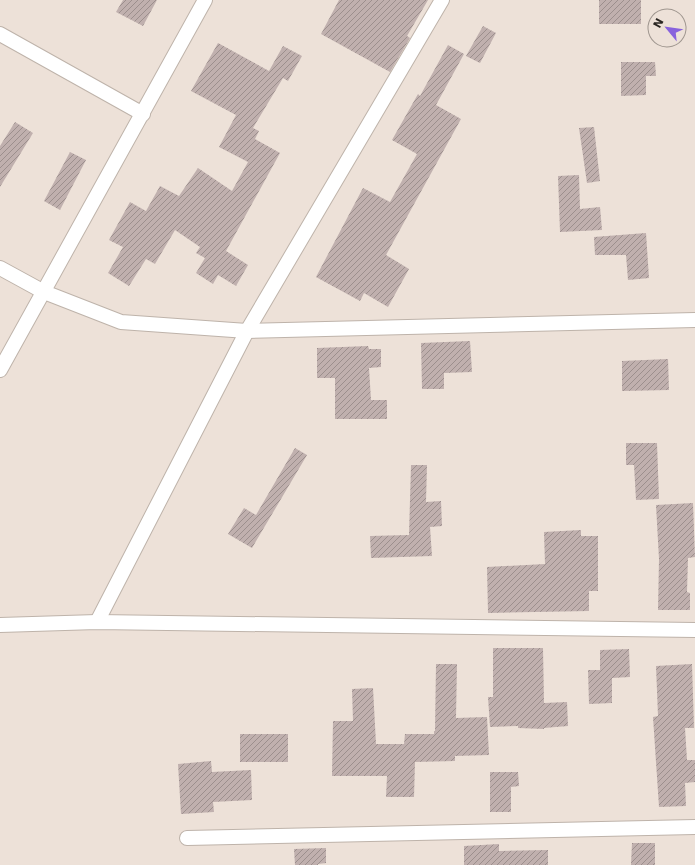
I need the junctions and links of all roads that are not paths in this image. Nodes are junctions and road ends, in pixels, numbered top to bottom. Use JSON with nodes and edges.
{"nodes":[{"id":1,"x":205,"y":0,"type":"edge"},
{"id":2,"x":442,"y":0,"type":"edge"},
{"id":3,"x":0,"y":34,"type":"edge"},
{"id":4,"x":143,"y":114,"type":"junction"},
{"id":5,"x":0,"y":268,"type":"edge"},
{"id":6,"x":44,"y":292,"type":"junction"},
{"id":7,"x":695,"y":320,"type":"edge"},
{"id":8,"x":247,"y":331,"type":"junction"},
{"id":9,"x":0,"y":370,"type":"edge"},
{"id":10,"x":97,"y":622,"type":"junction"},
{"id":11,"x":0,"y":625,"type":"edge"},
{"id":12,"x":695,"y":630,"type":"edge"},
{"id":13,"x":695,"y":827,"type":"edge"},
{"id":14,"x":187,"y":838,"type":"dead end"}],
"edges":[{"from":1,"to":4,"type":"street"},
{"from":2,"to":8,"type":"street"},
{"from":3,"to":4,"type":"street"},
{"from":4,"to":6,"type":"street"},
{"from":5,"to":6,"type":"street"},
{"from":6,"to":8,"type":"street"},
{"from":6,"to":9,"type":"street"},
{"from":7,"to":8,"type":"street"},
{"from":8,"to":10,"type":"street"},
{"from":10,"to":11,"type":"street"},
{"from":10,"to":12,"type":"street"},
{"from":13,"to":14,"type":"street"}]}
